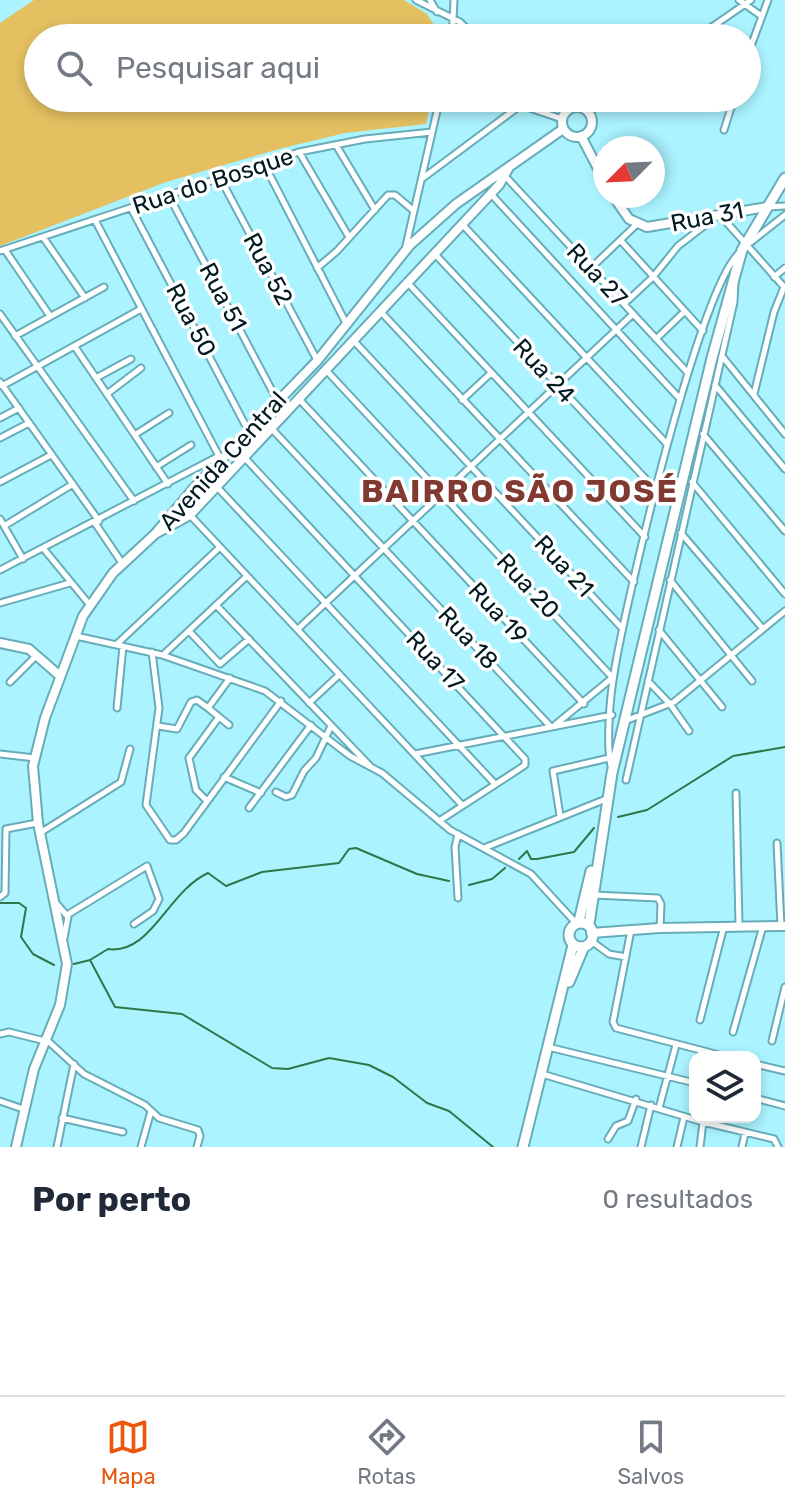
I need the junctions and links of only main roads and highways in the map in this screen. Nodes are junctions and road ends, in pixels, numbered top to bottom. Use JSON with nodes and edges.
{"nodes":[{"id":1,"x":785,"y":178,"type":"edge"},
{"id":2,"x":599,"y":845,"type":"junction"},
{"id":3,"x":585,"y":931,"type":"junction"},
{"id":4,"x":573,"y":945,"type":"junction"},
{"id":5,"x":558,"y":1007,"type":"junction"},
{"id":6,"x":523,"y":1147,"type":"edge"}],
"edges":[{"from":1,"to":2,"type":"main road"},
{"from":2,"to":3,"type":"main road"},
{"from":2,"to":3,"type":"main road"},
{"from":3,"to":4,"type":"main road"},
{"from":3,"to":4,"type":"main road"},
{"from":3,"to":5,"type":"main road"},
{"from":4,"to":5,"type":"main road"},
{"from":5,"to":6,"type":"main road"}]}
